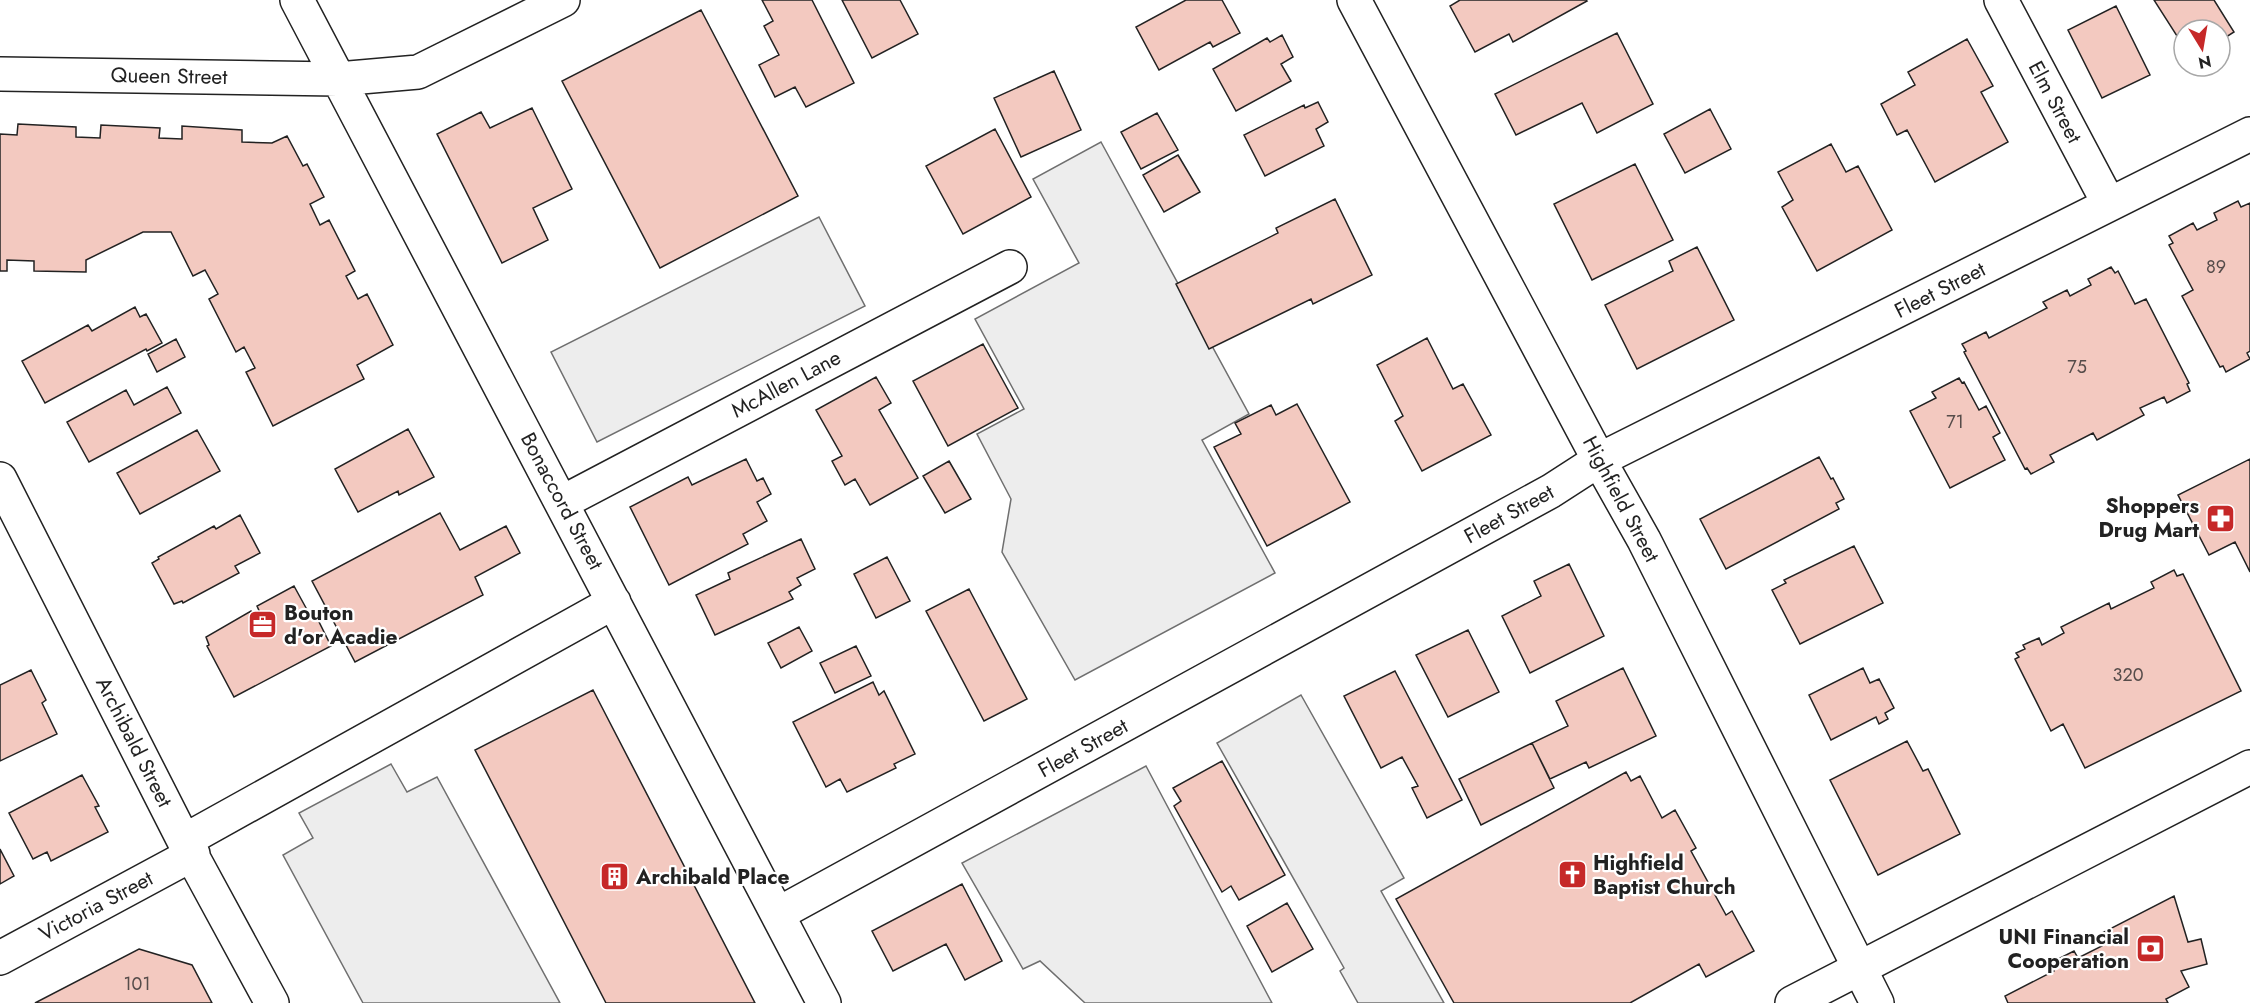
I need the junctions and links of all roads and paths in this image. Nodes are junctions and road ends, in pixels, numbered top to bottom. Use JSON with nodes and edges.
{"nodes":[{"id":1,"x":297,"y":0,"type":"edge"},
{"id":2,"x":563,"y":0,"type":"edge"},
{"id":3,"x":1354,"y":0,"type":"edge"},
{"id":4,"x":2001,"y":0,"type":"edge"},
{"id":5,"x":0,"y":74,"type":"edge"},
{"id":6,"x":338,"y":79,"type":"junction"},
{"id":7,"x":2250,"y":134,"type":"edge"},
{"id":8,"x":2109,"y":204,"type":"junction"},
{"id":9,"x":1010,"y":267,"type":"dead end"},
{"id":10,"x":1599,"y":460,"type":"junction"},
{"id":11,"x":0,"y":479,"type":"edge"},
{"id":12,"x":562,"y":502,"type":"junction"},
{"id":13,"x":614,"y":602,"type":"junction"},
{"id":14,"x":2250,"y":767,"type":"edge"},
{"id":15,"x":189,"y":848,"type":"junction"},
{"id":16,"x":778,"y":914,"type":"junction"},
{"id":17,"x":0,"y":958,"type":"edge"},
{"id":18,"x":1859,"y":967,"type":"junction"},
{"id":19,"x":272,"y":1003,"type":"edge"},
{"id":20,"x":824,"y":1003,"type":"edge"},
{"id":21,"x":1792,"y":1003,"type":"edge"},
{"id":22,"x":1877,"y":1003,"type":"edge"}],
"edges":[{"from":1,"to":6,"type":"street","name":"Bonaccord Street"},
{"from":2,"to":6,"type":"street","name":"Queen Street"},
{"from":3,"to":10,"type":"street","name":"Highfield Street"},
{"from":4,"to":8,"type":"street","name":"Elm Street"},
{"from":5,"to":6,"type":"street","name":"Queen Street"},
{"from":6,"to":12,"type":"street","name":"Bonaccord Street"},
{"from":7,"to":8,"type":"street","name":"Fleet Street"},
{"from":8,"to":10,"type":"street","name":"Fleet Street"},
{"from":9,"to":12,"type":"street","name":"McAllen Lane"},
{"from":10,"to":16,"type":"street","name":"Fleet Street"},
{"from":10,"to":18,"type":"street","name":"Highfield Street"},
{"from":11,"to":15,"type":"street","name":"Archibald Street"},
{"from":12,"to":13,"type":"street","name":"Bonaccord Street"},
{"from":13,"to":15,"type":"street","name":"Victoria Street"},
{"from":13,"to":16,"type":"street","name":"Bonaccord Street"},
{"from":14,"to":18,"type":"street"},
{"from":15,"to":17,"type":"street","name":"Victoria Street"},
{"from":15,"to":19,"type":"street","name":"Archibald Street"},
{"from":16,"to":20,"type":"street","name":"Bonaccord Street"},
{"from":18,"to":21,"type":"street"},
{"from":18,"to":22,"type":"street","name":"Highfield Street"}]}
